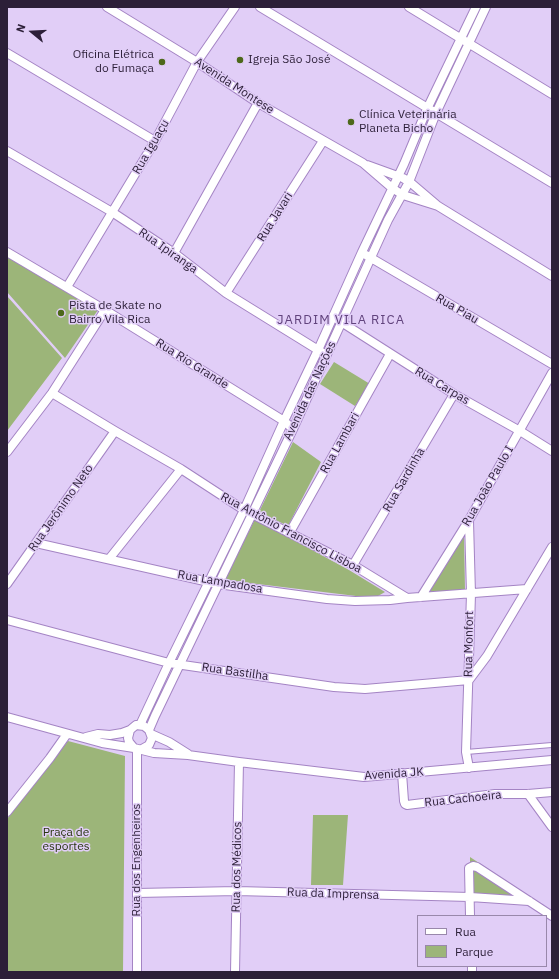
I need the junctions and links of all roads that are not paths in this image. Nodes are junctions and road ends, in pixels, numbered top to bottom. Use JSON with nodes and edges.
{"nodes":[{"id":1,"x":107,"y":7,"type":"edge"},
{"id":2,"x":235,"y":7,"type":"edge"},
{"id":3,"x":260,"y":7,"type":"edge"},
{"id":4,"x":409,"y":7,"type":"edge"},
{"id":5,"x":476,"y":7,"type":"edge"},
{"id":6,"x":486,"y":7,"type":"edge"},
{"id":7,"x":461,"y":39,"type":"junction"},
{"id":8,"x":469,"y":44,"type":"junction"},
{"id":9,"x":7,"y":53,"type":"edge"},
{"id":10,"x":196,"y":62,"type":"junction"},
{"id":11,"x":552,"y":94,"type":"edge"},
{"id":12,"x":258,"y":103,"type":"junction"},
{"id":13,"x":427,"y":109,"type":"junction"},
{"id":14,"x":436,"y":113,"type":"junction"},
{"id":15,"x":155,"y":141,"type":"junction"},
{"id":16,"x":323,"y":141,"type":"junction"},
{"id":17,"x":7,"y":151,"type":"edge"},
{"id":18,"x":363,"y":163,"type":"junction"},
{"id":19,"x":398,"y":175,"type":"junction"},
{"id":20,"x":409,"y":182,"type":"junction"},
{"id":21,"x":552,"y":183,"type":"edge"},
{"id":22,"x":392,"y":188,"type":"junction"},
{"id":23,"x":403,"y":195,"type":"junction"},
{"id":24,"x":438,"y":206,"type":"junction"},
{"id":25,"x":112,"y":212,"type":"junction"},
{"id":26,"x":7,"y":252,"type":"edge"},
{"id":27,"x":362,"y":252,"type":"junction"},
{"id":28,"x":174,"y":253,"type":"junction"},
{"id":29,"x":371,"y":258,"type":"junction"},
{"id":30,"x":552,"y":276,"type":"edge"},
{"id":31,"x":67,"y":287,"type":"junction"},
{"id":32,"x":226,"y":293,"type":"junction"},
{"id":33,"x":105,"y":310,"type":"junction"},
{"id":34,"x":334,"y":318,"type":"junction"},
{"id":35,"x":342,"y":323,"type":"junction"},
{"id":36,"x":318,"y":350,"type":"junction"},
{"id":37,"x":390,"y":354,"type":"junction"},
{"id":38,"x":327,"y":355,"type":"junction"},
{"id":39,"x":552,"y":364,"type":"edge"},
{"id":40,"x":552,"y":373,"type":"edge"},
{"id":41,"x":52,"y":393,"type":"junction"},
{"id":42,"x":454,"y":394,"type":"junction"},
{"id":43,"x":284,"y":421,"type":"junction"},
{"id":44,"x":293,"y":429,"type":"junction"},
{"id":45,"x":115,"y":431,"type":"junction"},
{"id":46,"x":520,"y":431,"type":"junction"},
{"id":47,"x":552,"y":451,"type":"edge"},
{"id":48,"x":7,"y":452,"type":"edge"},
{"id":49,"x":181,"y":469,"type":"junction"},
{"id":50,"x":248,"y":511,"type":"junction"},
{"id":51,"x":469,"y":520,"type":"junction"},
{"id":52,"x":290,"y":532,"type":"junction"},
{"id":53,"x":36,"y":543,"type":"junction"},
{"id":54,"x":552,"y":547,"type":"edge"},
{"id":55,"x":109,"y":559,"type":"junction"},
{"id":56,"x":353,"y":565,"type":"junction"},
{"id":57,"x":209,"y":582,"type":"junction"},
{"id":58,"x":7,"y":584,"type":"edge"},
{"id":59,"x":218,"y":584,"type":"junction"},
{"id":60,"x":527,"y":589,"type":"junction"},
{"id":61,"x":471,"y":594,"type":"junction"},
{"id":62,"x":421,"y":597,"type":"junction"},
{"id":63,"x":407,"y":598,"type":"junction"},
{"id":64,"x":7,"y":620,"type":"edge"},
{"id":65,"x":169,"y":663,"type":"junction"},
{"id":66,"x":179,"y":664,"type":"junction"},
{"id":67,"x":469,"y":680,"type":"junction"},
{"id":68,"x":7,"y":717,"type":"edge"},
{"id":69,"x":140,"y":725,"type":"junction"},
{"id":70,"x":130,"y":730,"type":"junction"},
{"id":71,"x":150,"y":732,"type":"junction"},
{"id":72,"x":67,"y":734,"type":"junction"},
{"id":73,"x":84,"y":737,"type":"junction"},
{"id":74,"x":552,"y":745,"type":"edge"},
{"id":75,"x":138,"y":748,"type":"junction"},
{"id":76,"x":466,"y":752,"type":"junction"},
{"id":77,"x":188,"y":755,"type":"junction"},
{"id":78,"x":552,"y":760,"type":"edge"},
{"id":79,"x":239,"y":762,"type":"junction"},
{"id":80,"x":469,"y":768,"type":"junction"},
{"id":81,"x":402,"y":774,"type":"junction"},
{"id":82,"x":552,"y":792,"type":"edge"},
{"id":83,"x":528,"y":794,"type":"junction"},
{"id":84,"x":7,"y":812,"type":"edge"},
{"id":85,"x":552,"y":827,"type":"edge"},
{"id":86,"x":237,"y":891,"type":"junction"},
{"id":87,"x":137,"y":893,"type":"junction"},
{"id":88,"x":470,"y":897,"type":"junction"},
{"id":89,"x":530,"y":901,"type":"junction"},
{"id":90,"x":470,"y":915,"type":"edge"},
{"id":91,"x":552,"y":916,"type":"edge"},
{"id":92,"x":136,"y":972,"type":"edge"},
{"id":93,"x":235,"y":972,"type":"edge"}],
"edges":[{"from":1,"to":10,"type":"street","name":"Avenida Montese"},
{"from":2,"to":10,"type":"street","name":"Rua Iguaçu"},
{"from":3,"to":13,"type":"street"},
{"from":4,"to":7,"type":"street"},
{"from":5,"to":7,"type":"street","name":"Avenida das Nações"},
{"from":6,"to":8,"type":"street","name":"Avenida das Nações"},
{"from":7,"to":8,"type":"street"},
{"from":7,"to":13,"type":"street","name":"Avenida das Nações"},
{"from":8,"to":11,"type":"street"},
{"from":8,"to":14,"type":"street","name":"Avenida das Nações"},
{"from":9,"to":15,"type":"street"},
{"from":10,"to":12,"type":"street","name":"Avenida Montese"},
{"from":10,"to":15,"type":"street","name":"Rua Iguaçu"},
{"from":12,"to":16,"type":"street","name":"Avenida Montese"},
{"from":12,"to":28,"type":"street"},
{"from":13,"to":14,"type":"street"},
{"from":13,"to":19,"type":"street","name":"Avenida das Nações"},
{"from":14,"to":20,"type":"street","name":"Avenida das Nações"},
{"from":14,"to":21,"type":"street"},
{"from":15,"to":25,"type":"street","name":"Rua Iguaçu"},
{"from":16,"to":18,"type":"street","name":"Avenida Montese"},
{"from":16,"to":32,"type":"street","name":"Rua Javari"},
{"from":17,"to":25,"type":"street","name":"Rua Ipiranga"},
{"from":18,"to":19,"type":"street","name":"Avenida Montese"},
{"from":18,"to":22,"type":"street","name":"Avenida Montese"},
{"from":19,"to":20,"type":"street","name":"Avenida Montese"},
{"from":19,"to":22,"type":"street","name":"Avenida das Nações"},
{"from":20,"to":23,"type":"street","name":"Avenida das Nações"},
{"from":20,"to":24,"type":"street","name":"Avenida Montese"},
{"from":22,"to":23,"type":"street","name":"Avenida Montese"},
{"from":22,"to":27,"type":"street","name":"Avenida das Nações"},
{"from":23,"to":24,"type":"street","name":"Avenida Montese"},
{"from":23,"to":29,"type":"street","name":"Avenida das Nações"},
{"from":24,"to":30,"type":"street","name":"Avenida Montese"},
{"from":25,"to":28,"type":"street","name":"Rua Ipiranga"},
{"from":25,"to":31,"type":"street","name":"Rua Iguaçu"},
{"from":26,"to":31,"type":"street","name":"Rua Rio Grande"},
{"from":27,"to":29,"type":"street","name":"Rua Piau"},
{"from":27,"to":34,"type":"street","name":"Avenida das Nações"},
{"from":28,"to":32,"type":"street","name":"Rua Ipiranga"},
{"from":29,"to":35,"type":"street","name":"Avenida das Nações"},
{"from":29,"to":39,"type":"street","name":"Rua Piau"},
{"from":31,"to":33,"type":"street","name":"Rua Rio Grande"},
{"from":32,"to":36,"type":"street","name":"Rua Ipiranga"},
{"from":33,"to":41,"type":"street"},
{"from":33,"to":43,"type":"street","name":"Rua Rio Grande"},
{"from":34,"to":35,"type":"street","name":"Rua Carpas"},
{"from":34,"to":36,"type":"street","name":"Avenida das Nações"},
{"from":35,"to":37,"type":"street","name":"Rua Carpas"},
{"from":35,"to":38,"type":"street","name":"Avenida das Nações"},
{"from":36,"to":38,"type":"street","name":"Rua Ipiranga"},
{"from":36,"to":43,"type":"street","name":"Avenida das Nações"},
{"from":37,"to":42,"type":"street","name":"Rua Carpas"},
{"from":37,"to":52,"type":"street","name":"Rua Lambari"},
{"from":38,"to":44,"type":"street","name":"Avenida das Nações"},
{"from":40,"to":46,"type":"street","name":"Rua João Paulo I"},
{"from":41,"to":45,"type":"street","name":"Rua Antônio Francisco Lisboa"},
{"from":41,"to":48,"type":"street"},
{"from":42,"to":46,"type":"street","name":"Rua Carpas"},
{"from":42,"to":56,"type":"street","name":"Rua Sardinha"},
{"from":43,"to":44,"type":"street","name":"Rua Rio Grande"},
{"from":43,"to":50,"type":"street","name":"Avenida das Nações"},
{"from":44,"to":50,"type":"street","name":"Avenida das Nações"},
{"from":45,"to":49,"type":"street","name":"Rua Antônio Francisco Lisboa"},
{"from":45,"to":53,"type":"street","name":"Rua Jerônimo Neto"},
{"from":46,"to":47,"type":"street","name":"Rua Carpas"},
{"from":46,"to":51,"type":"street","name":"Rua João Paulo I"},
{"from":49,"to":50,"type":"street","name":"Rua Antônio Francisco Lisboa"},
{"from":49,"to":55,"type":"street"},
{"from":50,"to":52,"type":"street","name":"Rua Antônio Francisco Lisboa"},
{"from":50,"to":57,"type":"street","name":"Avenida das Nações"},
{"from":50,"to":59,"type":"street","name":"Avenida das Nações"},
{"from":51,"to":61,"type":"street","name":"Rua Monfort"},
{"from":51,"to":62,"type":"street","name":"Rua João Paulo I"},
{"from":52,"to":56,"type":"street","name":"Rua Antônio Francisco Lisboa"},
{"from":53,"to":55,"type":"street","name":"Rua Lampadosa"},
{"from":53,"to":58,"type":"street","name":"Rua Jerônimo Neto"},
{"from":54,"to":60,"type":"street"},
{"from":55,"to":57,"type":"street","name":"Rua Lampadosa"},
{"from":56,"to":63,"type":"street","name":"Rua Antônio Francisco Lisboa"},
{"from":57,"to":59,"type":"street","name":"Rua Lampadosa"},
{"from":57,"to":65,"type":"street","name":"Avenida das Nações"},
{"from":59,"to":63,"type":"street","name":"Rua Lampadosa"},
{"from":59,"to":66,"type":"street","name":"Avenida das Nações"},
{"from":60,"to":61,"type":"street"},
{"from":60,"to":67,"type":"street"},
{"from":61,"to":62,"type":"street"},
{"from":61,"to":67,"type":"street","name":"Rua Monfort"},
{"from":62,"to":63,"type":"street"},
{"from":64,"to":65,"type":"street","name":"Rua Bastilha"},
{"from":65,"to":66,"type":"street","name":"Rua Bastilha"},
{"from":65,"to":69,"type":"street","name":"Avenida das Nações"},
{"from":66,"to":67,"type":"street","name":"Rua Bastilha"},
{"from":66,"to":71,"type":"street","name":"Avenida das Nações"},
{"from":67,"to":76,"type":"street","name":"Rua Monfort"},
{"from":68,"to":72,"type":"street","name":"Avenida JK"},
{"from":69,"to":70,"type":"street"},
{"from":69,"to":71,"type":"street"},
{"from":70,"to":73,"type":"street","name":"Avenida JK"},
{"from":70,"to":75,"type":"street"},
{"from":71,"to":75,"type":"street"},
{"from":71,"to":77,"type":"street","name":"Avenida JK"},
{"from":72,"to":73,"type":"street","name":"Avenida JK"},
{"from":72,"to":84,"type":"street"},
{"from":73,"to":75,"type":"street","name":"Avenida JK"},
{"from":74,"to":76,"type":"lane"},
{"from":75,"to":77,"type":"street","name":"Avenida JK"},
{"from":75,"to":87,"type":"street","name":"Rua dos Engenheiros"},
{"from":76,"to":80,"type":"street","name":"Rua Monfort"},
{"from":77,"to":79,"type":"street","name":"Avenida JK"},
{"from":78,"to":80,"type":"street","name":"Avenida JK"},
{"from":79,"to":81,"type":"street","name":"Avenida JK"},
{"from":79,"to":86,"type":"street","name":"Rua dos Médicos"},
{"from":80,"to":81,"type":"street","name":"Avenida JK"},
{"from":81,"to":83,"type":"street","name":"Rua Cachoeira"},
{"from":82,"to":83,"type":"street","name":"Rua Cachoeira"},
{"from":83,"to":85,"type":"street"},
{"from":86,"to":87,"type":"street","name":"Rua da Imprensa"},
{"from":86,"to":88,"type":"street","name":"Rua da Imprensa"},
{"from":86,"to":93,"type":"street","name":"Rua dos Médicos"},
{"from":87,"to":92,"type":"street","name":"Rua dos Engenheiros"},
{"from":88,"to":89,"type":"street","name":"Rua da Imprensa"},
{"from":88,"to":89,"type":"street"},
{"from":88,"to":90,"type":"street"},
{"from":89,"to":91,"type":"street"}]}
